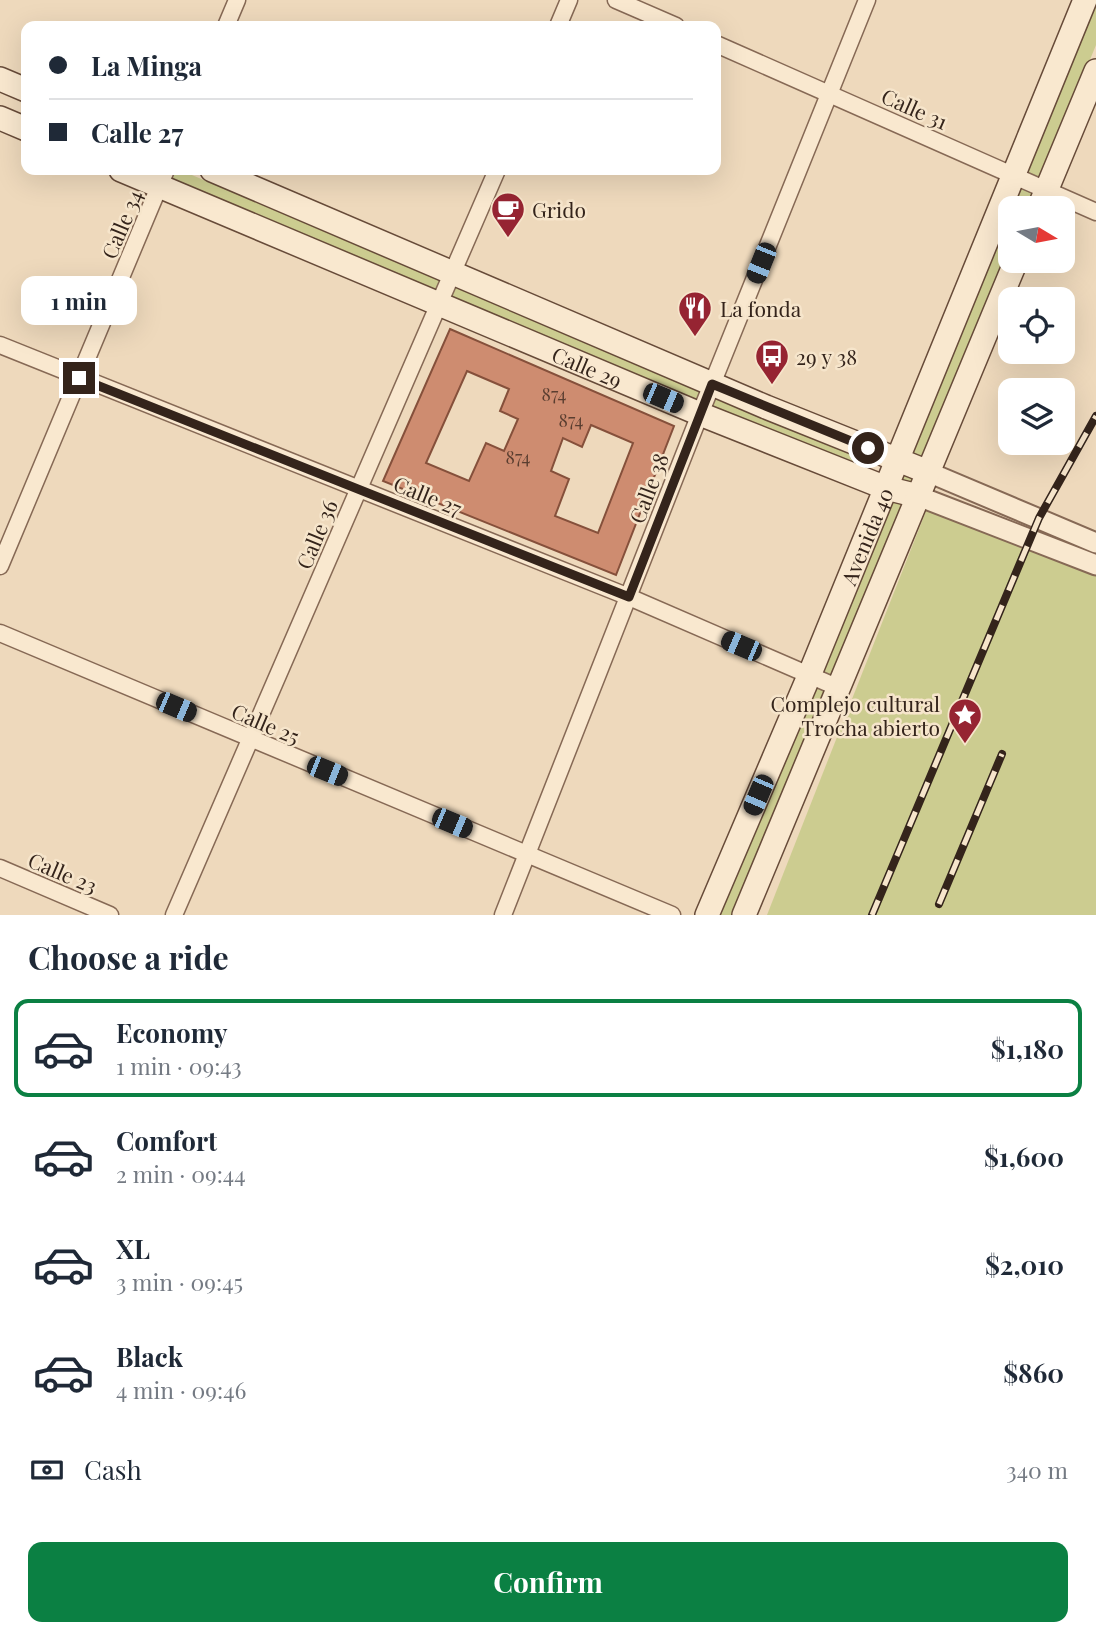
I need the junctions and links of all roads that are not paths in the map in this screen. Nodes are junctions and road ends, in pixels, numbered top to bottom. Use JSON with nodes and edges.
{"nodes":[{"id":1,"x":237,"y":0,"type":"edge"},
{"id":2,"x":569,"y":0,"type":"edge"},
{"id":3,"x":616,"y":0,"type":"edge"},
{"id":4,"x":867,"y":0,"type":"edge"},
{"id":5,"x":1084,"y":0,"type":"edge"},
{"id":6,"x":228,"y":21,"type":"edge"},
{"id":7,"x":560,"y":21,"type":"edge"},
{"id":8,"x":664,"y":21,"type":"edge"},
{"id":9,"x":721,"y":46,"type":"edge"},
{"id":10,"x":1096,"y":71,"type":"edge"},
{"id":11,"x":0,"y":79,"type":"edge"},
{"id":12,"x":21,"y":88,"type":"edge"},
{"id":13,"x":830,"y":94,"type":"junction"},
{"id":14,"x":0,"y":118,"type":"edge"},
{"id":15,"x":21,"y":127,"type":"edge"},
{"id":16,"x":224,"y":175,"type":"edge"},
{"id":17,"x":495,"y":175,"type":"edge"},
{"id":18,"x":1013,"y":175,"type":"junction"},
{"id":19,"x":163,"y":178,"type":"edge"},
{"id":20,"x":1038,"y":196,"type":"edge"},
{"id":21,"x":1045,"y":196,"type":"edge"},
{"id":22,"x":1075,"y":207,"type":"edge"},
{"id":23,"x":1096,"y":212,"type":"edge"},
{"id":24,"x":454,"y":272,"type":"junction"},
{"id":25,"x":1011,"y":273,"type":"edge"},
{"id":26,"x":440,"y":303,"type":"junction"},
{"id":27,"x":0,"y":345,"type":"edge"},
{"id":28,"x":79,"y":378,"type":"junction"},
{"id":29,"x":712,"y":384,"type":"junction"},
{"id":30,"x":700,"y":414,"type":"junction"},
{"id":31,"x":897,"y":460,"type":"junction"},
{"id":32,"x":928,"y":472,"type":"junction"},
{"id":33,"x":886,"y":488,"type":"junction"},
{"id":34,"x":358,"y":489,"type":"junction"},
{"id":35,"x":918,"y":496,"type":"junction"},
{"id":36,"x":1096,"y":543,"type":"edge"},
{"id":37,"x":1096,"y":565,"type":"edge"},
{"id":38,"x":0,"y":566,"type":"edge"},
{"id":39,"x":629,"y":597,"type":"junction"},
{"id":40,"x":0,"y":633,"type":"edge"},
{"id":41,"x":809,"y":676,"type":"junction"},
{"id":42,"x":839,"y":688,"type":"junction"},
{"id":43,"x":252,"y":739,"type":"junction"},
{"id":44,"x":527,"y":854,"type":"junction"},
{"id":45,"x":0,"y":869,"type":"edge"},
{"id":46,"x":110,"y":915,"type":"edge"},
{"id":47,"x":174,"y":915,"type":"edge"},
{"id":48,"x":503,"y":915,"type":"edge"},
{"id":49,"x":672,"y":915,"type":"edge"},
{"id":50,"x":707,"y":915,"type":"edge"},
{"id":51,"x":744,"y":915,"type":"edge"}],
"edges":[{"from":1,"to":6,"type":"street"},
{"from":2,"to":7,"type":"street"},
{"from":3,"to":8,"type":"street"},
{"from":4,"to":13,"type":"street","name":"Calle 38"},
{"from":5,"to":18,"type":"main road","name":"Avenida 40"},
{"from":9,"to":13,"type":"street","name":"Calle 31"},
{"from":10,"to":21,"type":"main road"},
{"from":11,"to":12,"type":"main road"},
{"from":13,"to":18,"type":"street","name":"Calle 31"},
{"from":13,"to":29,"type":"street","name":"Calle 38"},
{"from":14,"to":15,"type":"main road"},
{"from":16,"to":24,"type":"main road","name":"Calle 29"},
{"from":17,"to":24,"type":"street","name":"Calle 36"},
{"from":18,"to":20,"type":"street","name":"Calle 31"},
{"from":18,"to":31,"type":"main road","name":"Avenida 40"},
{"from":19,"to":26,"type":"main road","name":"Calle 29"},
{"from":19,"to":28,"type":"street","name":"Calle 34"},
{"from":22,"to":23,"type":"street","name":"Calle 31"},
{"from":24,"to":26,"type":"street","name":"Calle 36"},
{"from":24,"to":29,"type":"main road","name":"Calle 29"},
{"from":25,"to":32,"type":"main road","name":"Avenida 40"},
{"from":26,"to":30,"type":"main road","name":"Calle 29"},
{"from":26,"to":34,"type":"street","name":"Calle 36"},
{"from":27,"to":28,"type":"street","name":"Calle 27"},
{"from":28,"to":34,"type":"street","name":"Calle 27"},
{"from":28,"to":38,"type":"street","name":"Calle 34"},
{"from":29,"to":30,"type":"street","name":"Calle 38"},
{"from":29,"to":31,"type":"main road","name":"Calle 29"},
{"from":30,"to":33,"type":"main road","name":"Calle 29"},
{"from":30,"to":39,"type":"street","name":"Calle 38"},
{"from":31,"to":32,"type":"main road","name":"Calle 29"},
{"from":31,"to":33,"type":"main road","name":"Avenida 40"},
{"from":32,"to":35,"type":"main road","name":"Avenida 40"},
{"from":32,"to":36,"type":"street","name":"Calle 29"},
{"from":33,"to":35,"type":"main road","name":"Calle 29"},
{"from":33,"to":41,"type":"main road","name":"Avenida 40"},
{"from":34,"to":39,"type":"street","name":"Calle 27"},
{"from":34,"to":43,"type":"street","name":"Calle 36"},
{"from":35,"to":37,"type":"street","name":"Calle 29"},
{"from":35,"to":42,"type":"main road","name":"Avenida 40"},
{"from":39,"to":41,"type":"street","name":"Calle 27"},
{"from":39,"to":44,"type":"street","name":"Calle 38"},
{"from":40,"to":43,"type":"street","name":"Calle 25"},
{"from":41,"to":42,"type":"street","name":"Calle 27"},
{"from":41,"to":50,"type":"main road","name":"Avenida 40"},
{"from":42,"to":51,"type":"main road","name":"Avenida 40"},
{"from":43,"to":44,"type":"street","name":"Calle 25"},
{"from":43,"to":47,"type":"street","name":"Calle 36"},
{"from":44,"to":48,"type":"street","name":"Calle 38"},
{"from":44,"to":49,"type":"street","name":"Calle 25"},
{"from":45,"to":46,"type":"street","name":"Calle 23"}]}
